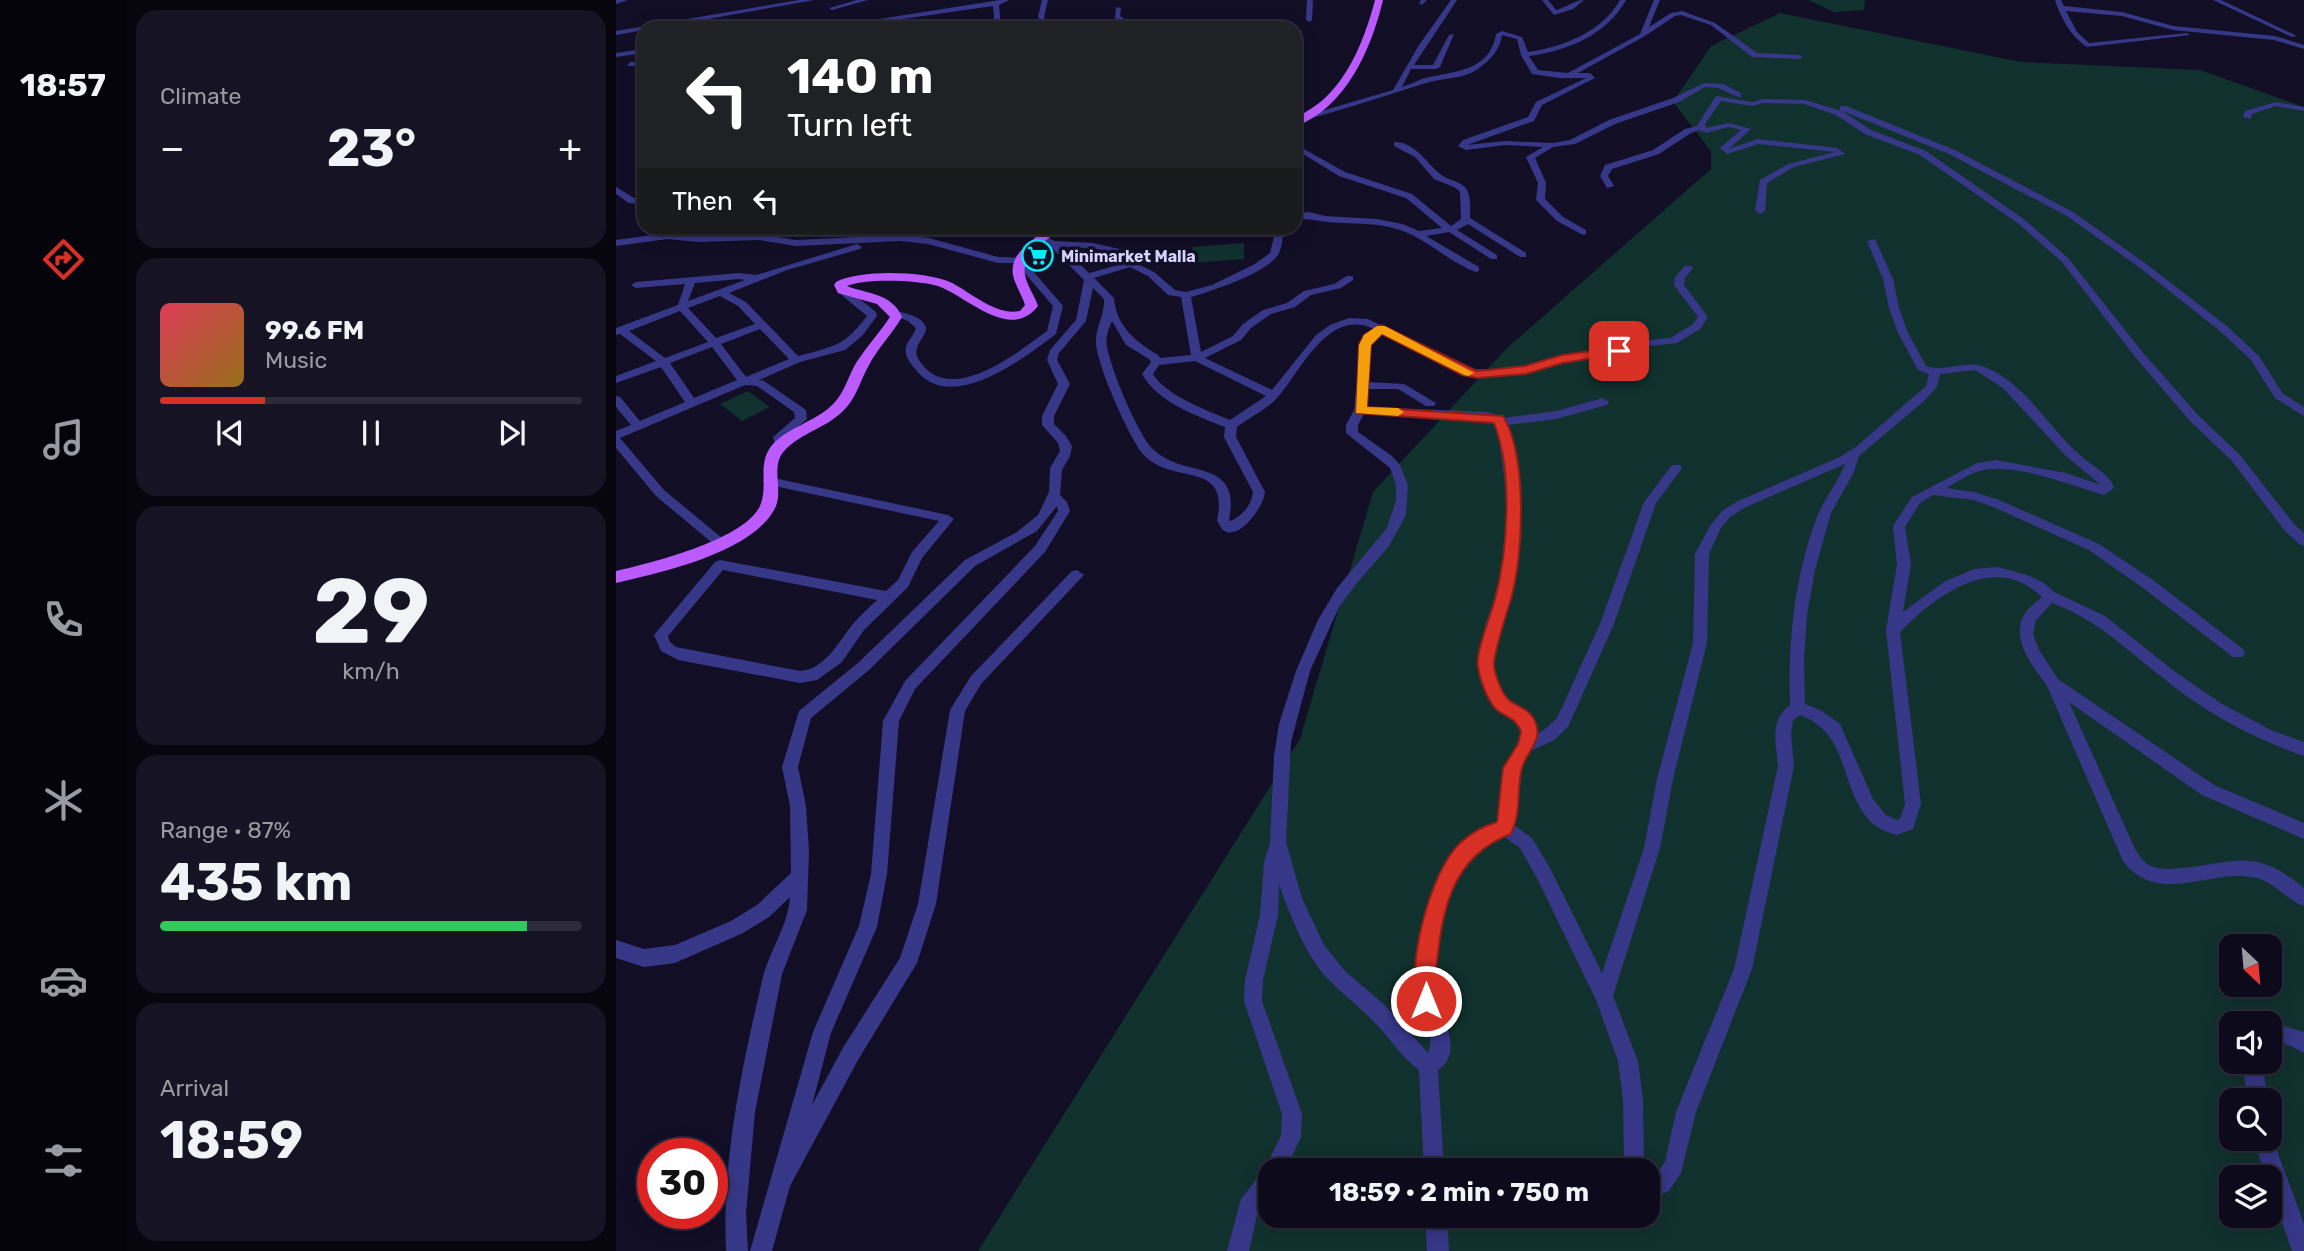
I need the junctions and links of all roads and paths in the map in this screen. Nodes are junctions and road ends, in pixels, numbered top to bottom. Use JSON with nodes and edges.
{"nodes":[{"id":1,"x":625,"y":0,"type":"edge"},
{"id":2,"x":811,"y":0,"type":"edge"},
{"id":3,"x":865,"y":0,"type":"edge"},
{"id":4,"x":1006,"y":0,"type":"edge"},
{"id":5,"x":1045,"y":0,"type":"edge"},
{"id":6,"x":1310,"y":0,"type":"edge"},
{"id":7,"x":1454,"y":0,"type":"edge"},
{"id":8,"x":1545,"y":0,"type":"edge"},
{"id":9,"x":1581,"y":0,"type":"edge"},
{"id":10,"x":1623,"y":0,"type":"edge"},
{"id":11,"x":1657,"y":0,"type":"edge"},
{"id":12,"x":2216,"y":0,"type":"edge"},
{"id":13,"x":1378,"y":1,"type":"edge"},
{"id":14,"x":616,"y":2,"type":"edge"},
{"id":15,"x":996,"y":4,"type":"junction"},
{"id":16,"x":2058,"y":4,"type":"edge"},
{"id":17,"x":832,"y":8,"type":"dead end"},
{"id":18,"x":1118,"y":8,"type":"dead end"},
{"id":19,"x":1309,"y":20,"type":"dead end"},
{"id":20,"x":687,"y":21,"type":"edge"},
{"id":21,"x":875,"y":21,"type":"edge"},
{"id":22,"x":997,"y":21,"type":"edge"},
{"id":23,"x":1044,"y":21,"type":"edge"},
{"id":24,"x":1123,"y":21,"type":"edge"},
{"id":25,"x":637,"y":29,"type":"edge"},
{"id":26,"x":2216,"y":32,"type":"junction"},
{"id":27,"x":616,"y":33,"type":"edge"},
{"id":28,"x":1452,"y":35,"type":"dead end"},
{"id":29,"x":1643,"y":35,"type":"junction"},
{"id":30,"x":2304,"y":40,"type":"edge"},
{"id":31,"x":2304,"y":47,"type":"edge"},
{"id":32,"x":637,"y":52,"type":"edge"},
{"id":33,"x":616,"y":55,"type":"edge"},
{"id":34,"x":1525,"y":55,"type":"junction"},
{"id":35,"x":1799,"y":57,"type":"dead end"},
{"id":36,"x":630,"y":64,"type":"dead end"},
{"id":37,"x":637,"y":64,"type":"edge"},
{"id":38,"x":1411,"y":67,"type":"junction"},
{"id":39,"x":1569,"y":75,"type":"junction"},
{"id":40,"x":1396,"y":92,"type":"junction"},
{"id":41,"x":1760,"y":101,"type":"junction"},
{"id":42,"x":2304,"y":109,"type":"edge"},
{"id":43,"x":1304,"y":117,"type":"joint"},
{"id":44,"x":2247,"y":117,"type":"dead end"},
{"id":45,"x":1702,"y":127,"type":"junction"},
{"id":46,"x":1397,"y":144,"type":"dead end"},
{"id":47,"x":1553,"y":145,"type":"junction"},
{"id":48,"x":1302,"y":150,"type":"edge"},
{"id":49,"x":1610,"y":186,"type":"dead end"},
{"id":50,"x":616,"y":190,"type":"edge"},
{"id":51,"x":637,"y":201,"type":"edge"},
{"id":52,"x":1760,"y":211,"type":"dead end"},
{"id":53,"x":1302,"y":216,"type":"edge"},
{"id":54,"x":1466,"y":219,"type":"junction"},
{"id":55,"x":1451,"y":229,"type":"junction"},
{"id":56,"x":1583,"y":232,"type":"dead end"},
{"id":57,"x":1418,"y":234,"type":"junction"},
{"id":58,"x":1278,"y":235,"type":"edge"},
{"id":59,"x":1050,"y":237,"type":"edge"},
{"id":60,"x":900,"y":238,"type":"junction"},
{"id":61,"x":1872,"y":241,"type":"dead end"},
{"id":62,"x":616,"y":243,"type":"edge"},
{"id":63,"x":1523,"y":255,"type":"dead end"},
{"id":64,"x":1494,"y":257,"type":"dead end"},
{"id":65,"x":1019,"y":260,"type":"junction"},
{"id":66,"x":1131,"y":264,"type":"junction"},
{"id":67,"x":1688,"y":268,"type":"dead end"},
{"id":68,"x":1476,"y":269,"type":"dead end"},
{"id":69,"x":1090,"y":276,"type":"junction"},
{"id":70,"x":757,"y":278,"type":"junction"},
{"id":71,"x":1350,"y":278,"type":"dead end"},
{"id":72,"x":691,"y":281,"type":"junction"},
{"id":73,"x":636,"y":285,"type":"dead end"},
{"id":74,"x":842,"y":290,"type":"junction"},
{"id":75,"x":722,"y":293,"type":"junction"},
{"id":76,"x":1186,"y":295,"type":"junction"},
{"id":77,"x":683,"y":309,"type":"junction"},
{"id":78,"x":1110,"y":310,"type":"junction"},
{"id":79,"x":896,"y":314,"type":"junction"},
{"id":80,"x":761,"y":325,"type":"junction"},
{"id":81,"x":1381,"y":329,"type":"junction"},
{"id":82,"x":619,"y":331,"type":"edge"},
{"id":83,"x":714,"y":342,"type":"junction"},
{"id":84,"x":1197,"y":358,"type":"junction"},
{"id":85,"x":796,"y":360,"type":"junction"},
{"id":86,"x":663,"y":361,"type":"junction"},
{"id":87,"x":1157,"y":362,"type":"junction"},
{"id":88,"x":1936,"y":372,"type":"junction"},
{"id":89,"x":616,"y":380,"type":"edge"},
{"id":90,"x":744,"y":382,"type":"junction"},
{"id":91,"x":1361,"y":385,"type":"junction"},
{"id":92,"x":1274,"y":395,"type":"junction"},
{"id":93,"x":616,"y":400,"type":"edge"},
{"id":94,"x":1603,"y":402,"type":"dead end"},
{"id":95,"x":691,"y":403,"type":"junction"},
{"id":96,"x":1430,"y":403,"type":"dead end"},
{"id":97,"x":1360,"y":410,"type":"junction"},
{"id":98,"x":2304,"y":412,"type":"edge"},
{"id":99,"x":1501,"y":422,"type":"junction"},
{"id":100,"x":1231,"y":425,"type":"junction"},
{"id":101,"x":638,"y":426,"type":"junction"},
{"id":102,"x":616,"y":438,"type":"edge"},
{"id":103,"x":780,"y":445,"type":"junction"},
{"id":104,"x":1853,"y":454,"type":"junction"},
{"id":105,"x":1676,"y":468,"type":"dead end"},
{"id":106,"x":769,"y":481,"type":"junction"},
{"id":107,"x":1930,"y":491,"type":"junction"},
{"id":108,"x":1054,"y":496,"type":"junction"},
{"id":109,"x":2304,"y":541,"type":"edge"},
{"id":110,"x":721,"y":544,"type":"junction"},
{"id":111,"x":1077,"y":575,"type":"dead end"},
{"id":112,"x":616,"y":577,"type":"edge"},
{"id":113,"x":2049,"y":596,"type":"junction"},
{"id":114,"x":888,"y":597,"type":"junction"},
{"id":115,"x":1894,"y":630,"type":"junction"},
{"id":116,"x":2238,"y":653,"type":"dead end"},
{"id":117,"x":2053,"y":683,"type":"junction"},
{"id":118,"x":1798,"y":708,"type":"junction"},
{"id":119,"x":1526,"y":746,"type":"junction"},
{"id":120,"x":2304,"y":749,"type":"edge"},
{"id":121,"x":1505,"y":828,"type":"junction"},
{"id":122,"x":2304,"y":831,"type":"edge"},
{"id":123,"x":1278,"y":842,"type":"junction"},
{"id":124,"x":800,"y":876,"type":"junction"},
{"id":125,"x":2304,"y":898,"type":"edge"},
{"id":126,"x":616,"y":949,"type":"edge"},
{"id":127,"x":1604,"y":996,"type":"junction"},
{"id":128,"x":2282,"y":1034,"type":"edge"},
{"id":129,"x":2304,"y":1042,"type":"edge"},
{"id":130,"x":1428,"y":1065,"type":"junction"},
{"id":131,"x":2267,"y":1151,"type":"edge"},
{"id":132,"x":1280,"y":1158,"type":"edge"},
{"id":133,"x":1433,"y":1158,"type":"edge"},
{"id":134,"x":1634,"y":1158,"type":"edge"},
{"id":135,"x":780,"y":1182,"type":"junction"},
{"id":136,"x":1660,"y":1184,"type":"edge"},
{"id":137,"x":1258,"y":1192,"type":"edge"},
{"id":138,"x":1437,"y":1228,"type":"edge"},
{"id":139,"x":737,"y":1251,"type":"edge"},
{"id":140,"x":761,"y":1251,"type":"edge"},
{"id":141,"x":1238,"y":1251,"type":"edge"},
{"id":142,"x":1438,"y":1251,"type":"edge"},
{"id":143,"x":2303,"y":1251,"type":"edge"}],
"edges":[{"from":1,"to":14,"type":"street"},
{"from":2,"to":20,"type":"street"},
{"from":3,"to":17,"type":"street"},
{"from":4,"to":15,"type":"street"},
{"from":5,"to":23,"type":"street"},
{"from":6,"to":19,"type":"street"},
{"from":7,"to":38,"type":"street"},
{"from":8,"to":9,"type":"street"},
{"from":10,"to":34,"type":"street"},
{"from":11,"to":29,"type":"street"},
{"from":12,"to":30,"type":"street"},
{"from":13,"to":43,"type":"main road"},
{"from":15,"to":21,"type":"street"},
{"from":15,"to":22,"type":"street"},
{"from":16,"to":26,"type":"street"},
{"from":16,"to":26,"type":"street"},
{"from":18,"to":24,"type":"street"},
{"from":25,"to":27,"type":"street"},
{"from":26,"to":31,"type":"street"},
{"from":28,"to":38,"type":"street"},
{"from":29,"to":35,"type":"street"},
{"from":29,"to":39,"type":"street"},
{"from":32,"to":33,"type":"street"},
{"from":34,"to":39,"type":"street"},
{"from":34,"to":40,"type":"street"},
{"from":36,"to":37,"type":"street"},
{"from":38,"to":40,"type":"street"},
{"from":39,"to":47,"type":"street"},
{"from":40,"to":43,"type":"street"},
{"from":41,"to":45,"type":"street"},
{"from":41,"to":47,"type":"street"},
{"from":41,"to":98,"type":"street"},
{"from":41,"to":109,"type":"street"},
{"from":42,"to":44,"type":"street"},
{"from":45,"to":49,"type":"street"},
{"from":45,"to":52,"type":"street"},
{"from":46,"to":54,"type":"street"},
{"from":47,"to":56,"type":"street"},
{"from":48,"to":55,"type":"street"},
{"from":50,"to":51,"type":"street"},
{"from":53,"to":57,"type":"street"},
{"from":54,"to":55,"type":"street"},
{"from":54,"to":63,"type":"street"},
{"from":55,"to":57,"type":"street"},
{"from":55,"to":64,"type":"street"},
{"from":57,"to":68,"type":"street"},
{"from":58,"to":76,"type":"street"},
{"from":59,"to":65,"type":"main road"},
{"from":59,"to":66,"type":"street"},
{"from":59,"to":69,"type":"street"},
{"from":60,"to":62,"type":"street"},
{"from":60,"to":65,"type":"street"},
{"from":60,"to":70,"type":"street"},
{"from":61,"to":88,"type":"street"},
{"from":65,"to":74,"type":"main road"},
{"from":65,"to":79,"type":"street"},
{"from":66,"to":69,"type":"street"},
{"from":66,"to":76,"type":"street"},
{"from":67,"to":81,"type":"street"},
{"from":69,"to":78,"type":"street"},
{"from":69,"to":108,"type":"street"},
{"from":70,"to":72,"type":"street"},
{"from":70,"to":75,"type":"street"},
{"from":71,"to":84,"type":"street"},
{"from":72,"to":73,"type":"street"},
{"from":72,"to":77,"type":"street"},
{"from":74,"to":79,"type":"main road"},
{"from":74,"to":85,"type":"street"},
{"from":75,"to":77,"type":"street"},
{"from":75,"to":80,"type":"street"},
{"from":76,"to":84,"type":"street"},
{"from":77,"to":82,"type":"street"},
{"from":77,"to":83,"type":"street"},
{"from":78,"to":87,"type":"street"},
{"from":78,"to":100,"type":"street"},
{"from":79,"to":103,"type":"main road"},
{"from":80,"to":83,"type":"street"},
{"from":80,"to":85,"type":"street"},
{"from":81,"to":91,"type":"street"},
{"from":81,"to":92,"type":"street"},
{"from":82,"to":86,"type":"street"},
{"from":83,"to":86,"type":"street"},
{"from":83,"to":90,"type":"street"},
{"from":84,"to":87,"type":"street"},
{"from":84,"to":92,"type":"street"},
{"from":85,"to":90,"type":"street"},
{"from":86,"to":89,"type":"street"},
{"from":86,"to":95,"type":"street"},
{"from":87,"to":100,"type":"street"},
{"from":88,"to":104,"type":"street"},
{"from":88,"to":107,"type":"street"},
{"from":90,"to":95,"type":"street"},
{"from":90,"to":103,"type":"street"},
{"from":91,"to":96,"type":"street"},
{"from":91,"to":97,"type":"street"},
{"from":92,"to":100,"type":"street"},
{"from":93,"to":101,"type":"street"},
{"from":94,"to":99,"type":"street"},
{"from":95,"to":101,"type":"street"},
{"from":97,"to":99,"type":"street"},
{"from":97,"to":123,"type":"street"},
{"from":99,"to":119,"type":"street"},
{"from":101,"to":102,"type":"street"},
{"from":102,"to":110,"type":"street"},
{"from":103,"to":106,"type":"main road"},
{"from":104,"to":118,"type":"street"},
{"from":104,"to":127,"type":"street"},
{"from":105,"to":119,"type":"street"},
{"from":106,"to":110,"type":"main road"},
{"from":106,"to":114,"type":"street"},
{"from":107,"to":115,"type":"street"},
{"from":107,"to":116,"type":"street"},
{"from":108,"to":124,"type":"street"},
{"from":108,"to":135,"type":"street"},
{"from":110,"to":112,"type":"main road"},
{"from":111,"to":135,"type":"street"},
{"from":113,"to":115,"type":"street"},
{"from":113,"to":117,"type":"street"},
{"from":113,"to":120,"type":"street"},
{"from":114,"to":114,"type":"street"},
{"from":115,"to":118,"type":"street"},
{"from":117,"to":122,"type":"street"},
{"from":117,"to":125,"type":"street"},
{"from":118,"to":136,"type":"street"},
{"from":119,"to":121,"type":"street"},
{"from":121,"to":127,"type":"street"},
{"from":121,"to":130,"type":"street"},
{"from":123,"to":130,"type":"street"},
{"from":123,"to":132,"type":"street"},
{"from":124,"to":126,"type":"street"},
{"from":124,"to":139,"type":"street"},
{"from":127,"to":134,"type":"street"},
{"from":128,"to":129,"type":"street"},
{"from":130,"to":133,"type":"street"},
{"from":131,"to":143,"type":"street"},
{"from":135,"to":140,"type":"street"},
{"from":137,"to":141,"type":"street"},
{"from":138,"to":142,"type":"street"}]}
